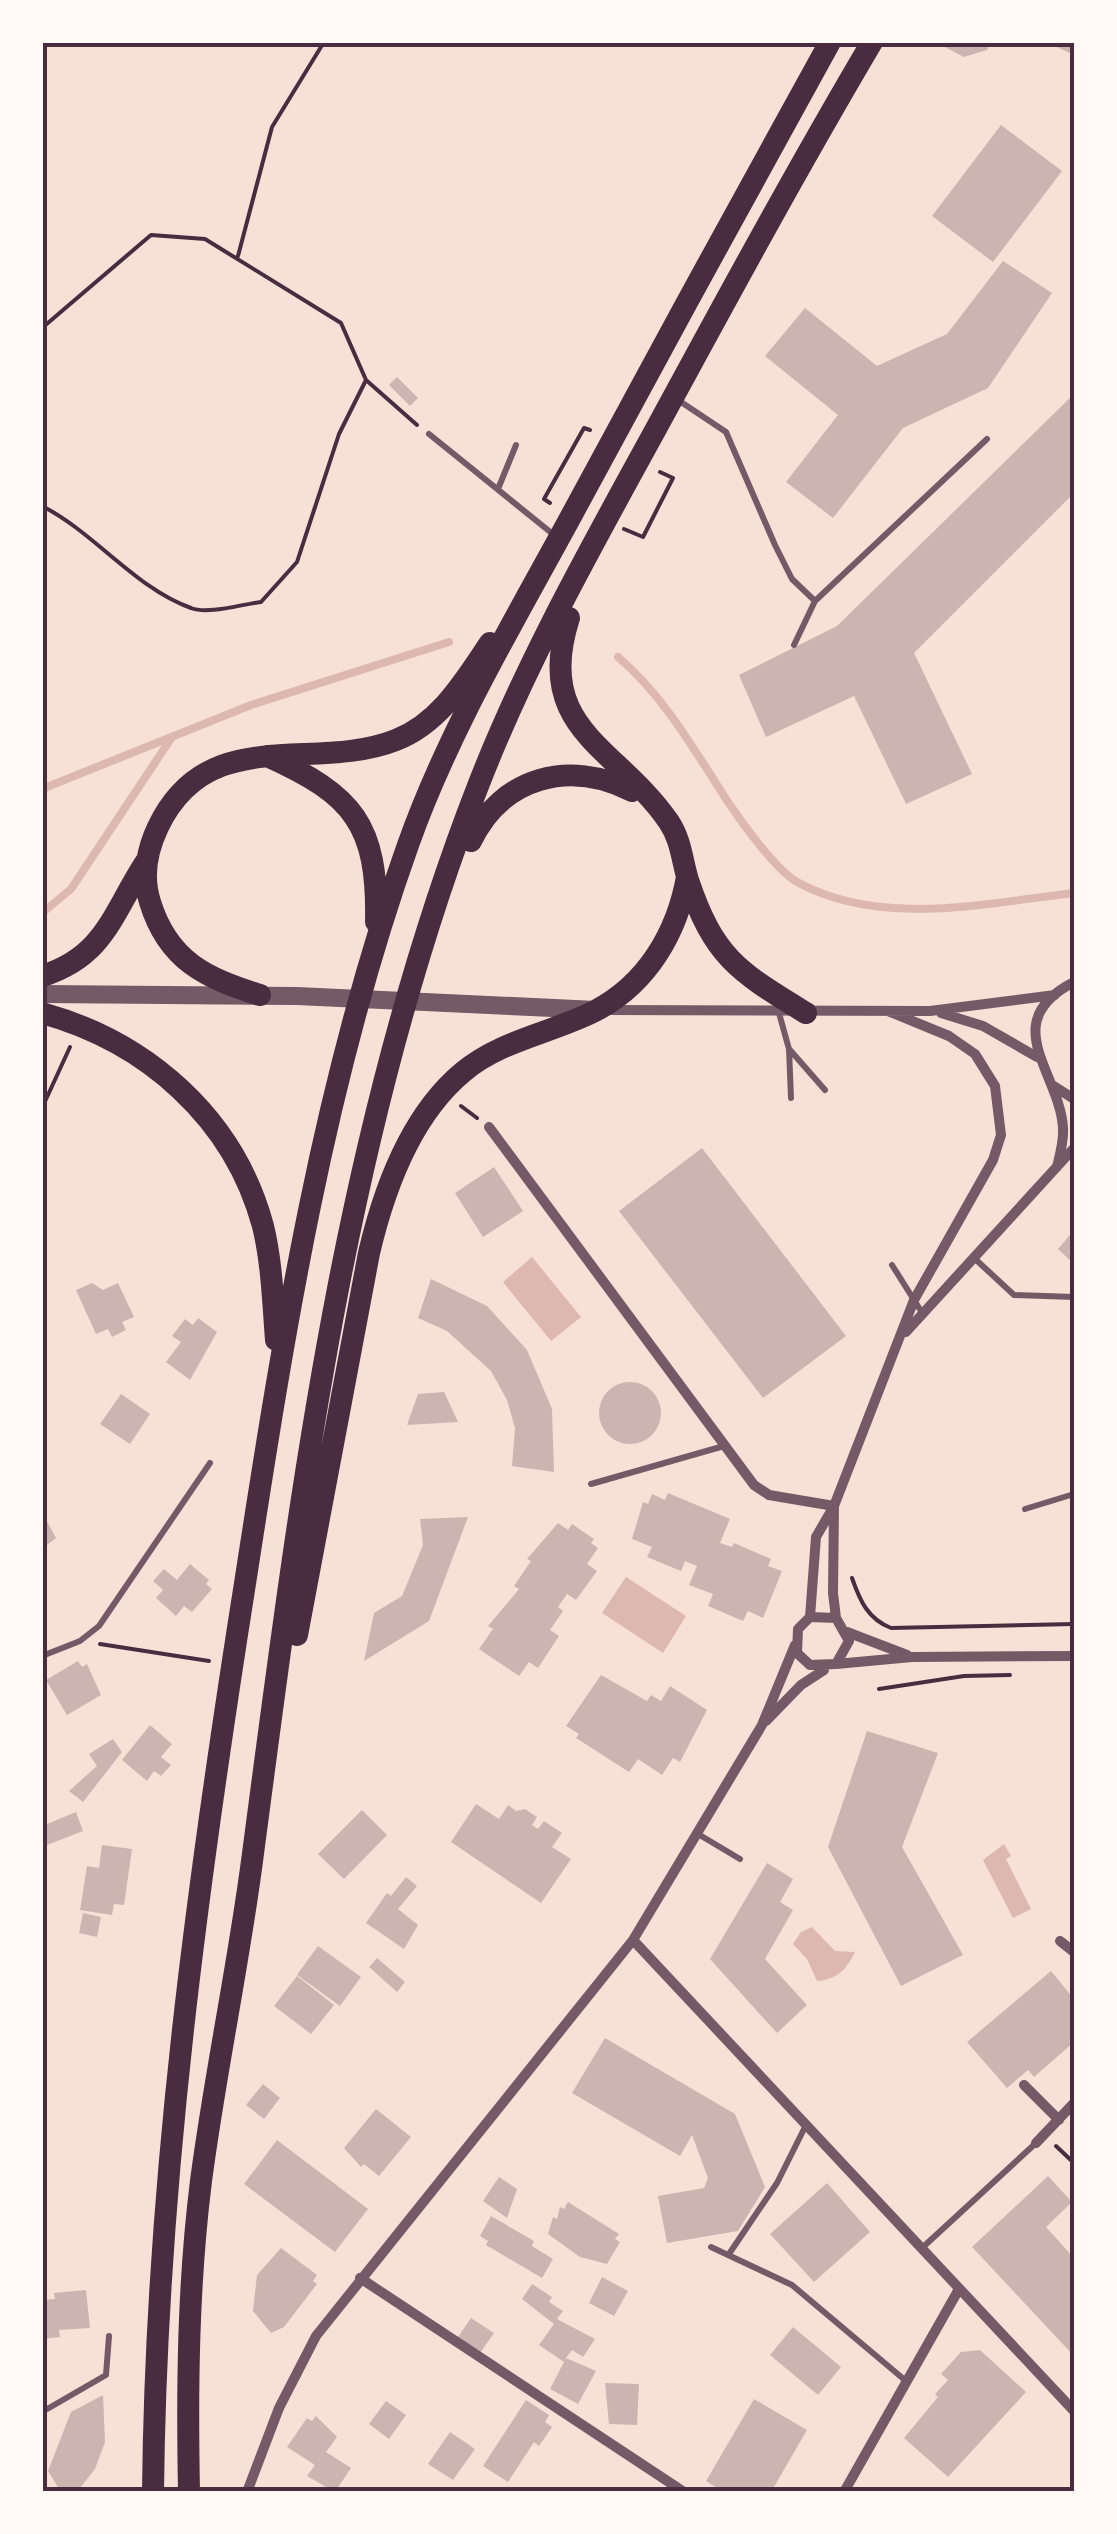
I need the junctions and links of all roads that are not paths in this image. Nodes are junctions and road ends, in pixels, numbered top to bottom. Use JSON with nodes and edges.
{"nodes":[{"id":1,"x":830,"y":42,"type":"edge"},
{"id":2,"x":872,"y":42,"type":"edge"},
{"id":3,"x":673,"y":397,"type":"junction"},
{"id":4,"x":428,"y":434,"type":"road end"},
{"id":5,"x":987,"y":439,"type":"dead end"},
{"id":6,"x":516,"y":445,"type":"dead end"},
{"id":7,"x":498,"y":489,"type":"junction"},
{"id":8,"x":554,"y":546,"type":"junction"},
{"id":9,"x":591,"y":548,"type":"junction"},
{"id":10,"x":814,"y":601,"type":"junction"},
{"id":11,"x":794,"y":645,"type":"dead end"},
{"id":12,"x":264,"y":755,"type":"junction"},
{"id":13,"x":644,"y":797,"type":"junction"},
{"id":14,"x":147,"y":860,"type":"junction"},
{"id":15,"x":687,"y":877,"type":"junction"},
{"id":16,"x":423,"y":942,"type":"junction"},
{"id":17,"x":375,"y":951,"type":"junction"},
{"id":18,"x":42,"y":976,"type":"edge"},
{"id":19,"x":1074,"y":982,"type":"edge"},
{"id":20,"x":42,"y":994,"type":"edge"},
{"id":21,"x":260,"y":995,"type":"junction"},
{"id":22,"x":1055,"y":995,"type":"junction"},
{"id":23,"x":596,"y":1010,"type":"junction"},
{"id":24,"x":930,"y":1011,"type":"junction"},
{"id":25,"x":888,"y":1012,"type":"junction"},
{"id":26,"x":42,"y":1013,"type":"edge"},
{"id":27,"x":779,"y":1013,"type":"junction"},
{"id":28,"x":806,"y":1013,"type":"junction"},
{"id":29,"x":789,"y":1049,"type":"junction"},
{"id":30,"x":1036,"y":1056,"type":"junction"},
{"id":31,"x":1052,"y":1084,"type":"junction"},
{"id":32,"x":825,"y":1090,"type":"dead end"},
{"id":33,"x":791,"y":1098,"type":"dead end"},
{"id":34,"x":1074,"y":1099,"type":"edge"},
{"id":35,"x":489,"y":1128,"type":"road end"},
{"id":36,"x":1074,"y":1148,"type":"edge"},
{"id":37,"x":1056,"y":1168,"type":"junction"},
{"id":38,"x":972,"y":1256,"type":"junction"},
{"id":39,"x":892,"y":1265,"type":"dead end"},
{"id":40,"x":1074,"y":1297,"type":"edge"},
{"id":41,"x":914,"y":1300,"type":"junction"},
{"id":42,"x":921,"y":1311,"type":"junction"},
{"id":43,"x":896,"y":1349,"type":"junction"},
{"id":44,"x":279,"y":1367,"type":"junction"},
{"id":45,"x":725,"y":1446,"type":"junction"},
{"id":46,"x":210,"y":1463,"type":"dead end"},
{"id":47,"x":591,"y":1484,"type":"dead end"},
{"id":48,"x":1074,"y":1494,"type":"edge"},
{"id":49,"x":834,"y":1506,"type":"junction"},
{"id":50,"x":1025,"y":1509,"type":"dead end"},
{"id":51,"x":810,"y":1617,"type":"junction"},
{"id":52,"x":836,"y":1618,"type":"junction"},
{"id":53,"x":847,"y":1632,"type":"junction"},
{"id":54,"x":795,"y":1645,"type":"junction"},
{"id":55,"x":42,"y":1656,"type":"edge"},
{"id":56,"x":912,"y":1656,"type":"junction"},
{"id":57,"x":1074,"y":1656,"type":"edge"},
{"id":58,"x":832,"y":1666,"type":"junction"},
{"id":59,"x":762,"y":1725,"type":"junction"},
{"id":60,"x":698,"y":1834,"type":"junction"},
{"id":61,"x":740,"y":1859,"type":"dead end"},
{"id":62,"x":245,"y":1912,"type":"junction"},
{"id":63,"x":634,"y":1940,"type":"junction"},
{"id":64,"x":1060,"y":1941,"type":"dead end"},
{"id":65,"x":1074,"y":1952,"type":"edge"},
{"id":66,"x":1024,"y":2085,"type":"dead end"},
{"id":67,"x":1074,"y":2103,"type":"edge"},
{"id":68,"x":1058,"y":2120,"type":"junction"},
{"id":69,"x":806,"y":2126,"type":"junction"},
{"id":70,"x":1036,"y":2144,"type":"joint"},
{"id":71,"x":711,"y":2248,"type":"dead end"},
{"id":72,"x":921,"y":2249,"type":"junction"},
{"id":73,"x":729,"y":2254,"type":"junction"},
{"id":74,"x":360,"y":2278,"type":"junction"},
{"id":75,"x":959,"y":2290,"type":"junction"},
{"id":76,"x":109,"y":2336,"type":"dead end"},
{"id":77,"x":907,"y":2382,"type":"junction"},
{"id":78,"x":1074,"y":2411,"type":"edge"},
{"id":79,"x":42,"y":2412,"type":"edge"},
{"id":80,"x":153,"y":2491,"type":"edge"},
{"id":81,"x":189,"y":2492,"type":"edge"},
{"id":82,"x":248,"y":2492,"type":"edge"},
{"id":83,"x":684,"y":2492,"type":"edge"},
{"id":84,"x":844,"y":2492,"type":"edge"}],
"edges":[{"from":1,"to":8,"type":"highway"},
{"from":2,"to":3,"type":"highway"},
{"from":3,"to":9,"type":"highway"},
{"from":3,"to":10,"type":"lane"},
{"from":4,"to":7,"type":"lane"},
{"from":5,"to":10,"type":"lane"},
{"from":6,"to":7,"type":"lane"},
{"from":7,"to":8,"type":"lane"},
{"from":8,"to":12,"type":"highway"},
{"from":8,"to":17,"type":"highway"},
{"from":9,"to":13,"type":"highway"},
{"from":9,"to":16,"type":"highway"},
{"from":10,"to":11,"type":"lane"},
{"from":12,"to":14,"type":"highway"},
{"from":12,"to":17,"type":"highway"},
{"from":13,"to":15,"type":"highway"},
{"from":13,"to":16,"type":"highway"},
{"from":14,"to":18,"type":"highway"},
{"from":14,"to":21,"type":"highway"},
{"from":15,"to":23,"type":"highway"},
{"from":15,"to":28,"type":"highway"},
{"from":16,"to":62,"type":"highway"},
{"from":17,"to":44,"type":"highway"},
{"from":19,"to":22,"type":"street"},
{"from":20,"to":21,"type":"street"},
{"from":21,"to":23,"type":"street"},
{"from":22,"to":24,"type":"street"},
{"from":22,"to":30,"type":"street"},
{"from":23,"to":27,"type":"street"},
{"from":23,"to":62,"type":"highway"},
{"from":24,"to":25,"type":"street"},
{"from":24,"to":30,"type":"street"},
{"from":25,"to":28,"type":"street"},
{"from":25,"to":41,"type":"street"},
{"from":26,"to":44,"type":"highway"},
{"from":27,"to":28,"type":"street"},
{"from":27,"to":29,"type":"lane"},
{"from":29,"to":32,"type":"lane"},
{"from":29,"to":33,"type":"lane"},
{"from":30,"to":31,"type":"street"},
{"from":31,"to":34,"type":"street"},
{"from":31,"to":37,"type":"street"},
{"from":35,"to":45,"type":"street"},
{"from":36,"to":37,"type":"street"},
{"from":37,"to":38,"type":"street"},
{"from":38,"to":40,"type":"lane"},
{"from":38,"to":42,"type":"street"},
{"from":39,"to":41,"type":"lane"},
{"from":41,"to":42,"type":"lane"},
{"from":41,"to":43,"type":"street"},
{"from":42,"to":43,"type":"street"},
{"from":43,"to":49,"type":"street"},
{"from":44,"to":80,"type":"highway"},
{"from":45,"to":47,"type":"lane"},
{"from":45,"to":49,"type":"street"},
{"from":46,"to":55,"type":"lane"},
{"from":48,"to":50,"type":"lane"},
{"from":49,"to":51,"type":"street"},
{"from":49,"to":52,"type":"street"},
{"from":51,"to":52,"type":"street"},
{"from":51,"to":54,"type":"street"},
{"from":52,"to":53,"type":"street"},
{"from":53,"to":56,"type":"street"},
{"from":53,"to":58,"type":"street"},
{"from":54,"to":58,"type":"street"},
{"from":54,"to":59,"type":"street"},
{"from":56,"to":57,"type":"street"},
{"from":56,"to":58,"type":"street"},
{"from":58,"to":59,"type":"street"},
{"from":59,"to":60,"type":"street"},
{"from":60,"to":61,"type":"lane"},
{"from":60,"to":63,"type":"street"},
{"from":62,"to":81,"type":"highway"},
{"from":63,"to":69,"type":"street"},
{"from":63,"to":74,"type":"street"},
{"from":64,"to":65,"type":"street"},
{"from":66,"to":68,"type":"street"},
{"from":67,"to":68,"type":"street"},
{"from":68,"to":70,"type":"street"},
{"from":69,"to":72,"type":"street"},
{"from":69,"to":73,"type":"lane"},
{"from":70,"to":72,"type":"lane"},
{"from":71,"to":73,"type":"lane"},
{"from":72,"to":75,"type":"street"},
{"from":73,"to":77,"type":"lane"},
{"from":74,"to":82,"type":"street"},
{"from":74,"to":83,"type":"street"},
{"from":75,"to":77,"type":"street"},
{"from":75,"to":78,"type":"street"},
{"from":76,"to":79,"type":"lane"},
{"from":77,"to":84,"type":"street"}]}
